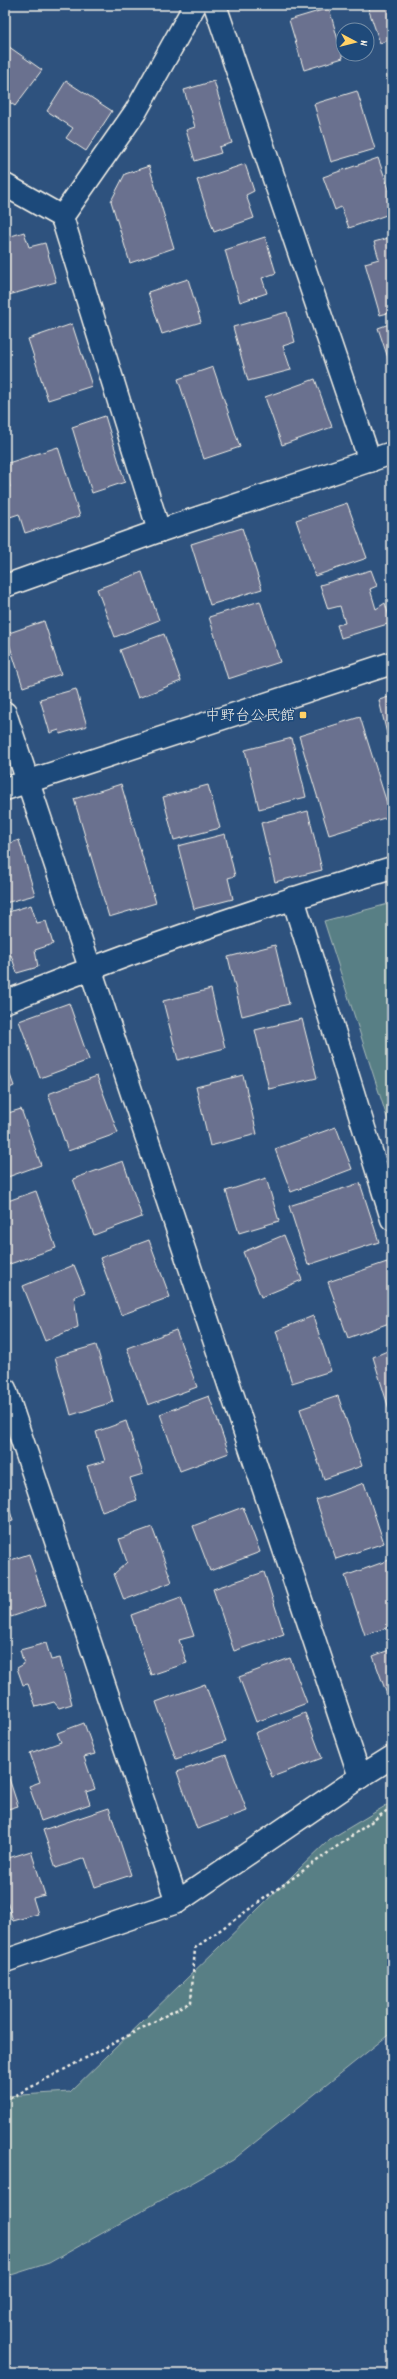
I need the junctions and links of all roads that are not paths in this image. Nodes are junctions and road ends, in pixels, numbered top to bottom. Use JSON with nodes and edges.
{"nodes":[{"id":1,"x":195,"y":5,"type":"edge"},
{"id":2,"x":215,"y":5,"type":"edge"},
{"id":3,"x":5,"y":185,"type":"edge"},
{"id":4,"x":62,"y":217,"type":"junction"},
{"id":5,"x":392,"y":453,"type":"edge"},
{"id":6,"x":370,"y":461,"type":"junction"},
{"id":7,"x":159,"y":531,"type":"junction"},
{"id":8,"x":5,"y":586,"type":"edge"},
{"id":9,"x":392,"y":663,"type":"edge"},
{"id":10,"x":5,"y":712,"type":"edge"},
{"id":11,"x":28,"y":782,"type":"junction"},
{"id":12,"x":5,"y":789,"type":"edge"},
{"id":13,"x":392,"y":868,"type":"edge"},
{"id":14,"x":293,"y":898,"type":"junction"},
{"id":15,"x":91,"y":968,"type":"junction"},
{"id":16,"x":5,"y":1002,"type":"edge"},
{"id":17,"x":392,"y":1219,"type":"edge"},
{"id":18,"x":5,"y":1389,"type":"edge"},
{"id":19,"x":392,"y":1758,"type":"edge"},
{"id":20,"x":360,"y":1777,"type":"junction"},
{"id":21,"x":177,"y":1902,"type":"junction"},
{"id":22,"x":5,"y":1961,"type":"edge"}],
"edges":[{"from":1,"to":4,"type":"street"},
{"from":2,"to":6,"type":"street"},
{"from":3,"to":4,"type":"street"},
{"from":4,"to":7,"type":"street"},
{"from":5,"to":6,"type":"street"},
{"from":6,"to":7,"type":"street"},
{"from":7,"to":8,"type":"street"},
{"from":9,"to":11,"type":"street"},
{"from":10,"to":11,"type":"street"},
{"from":11,"to":12,"type":"street"},
{"from":11,"to":15,"type":"street"},
{"from":13,"to":14,"type":"street"},
{"from":14,"to":15,"type":"street"},
{"from":14,"to":17,"type":"street"},
{"from":15,"to":16,"type":"street"},
{"from":15,"to":20,"type":"street"},
{"from":18,"to":21,"type":"street"},
{"from":19,"to":20,"type":"street"},
{"from":20,"to":21,"type":"street"},
{"from":21,"to":22,"type":"street"}]}
